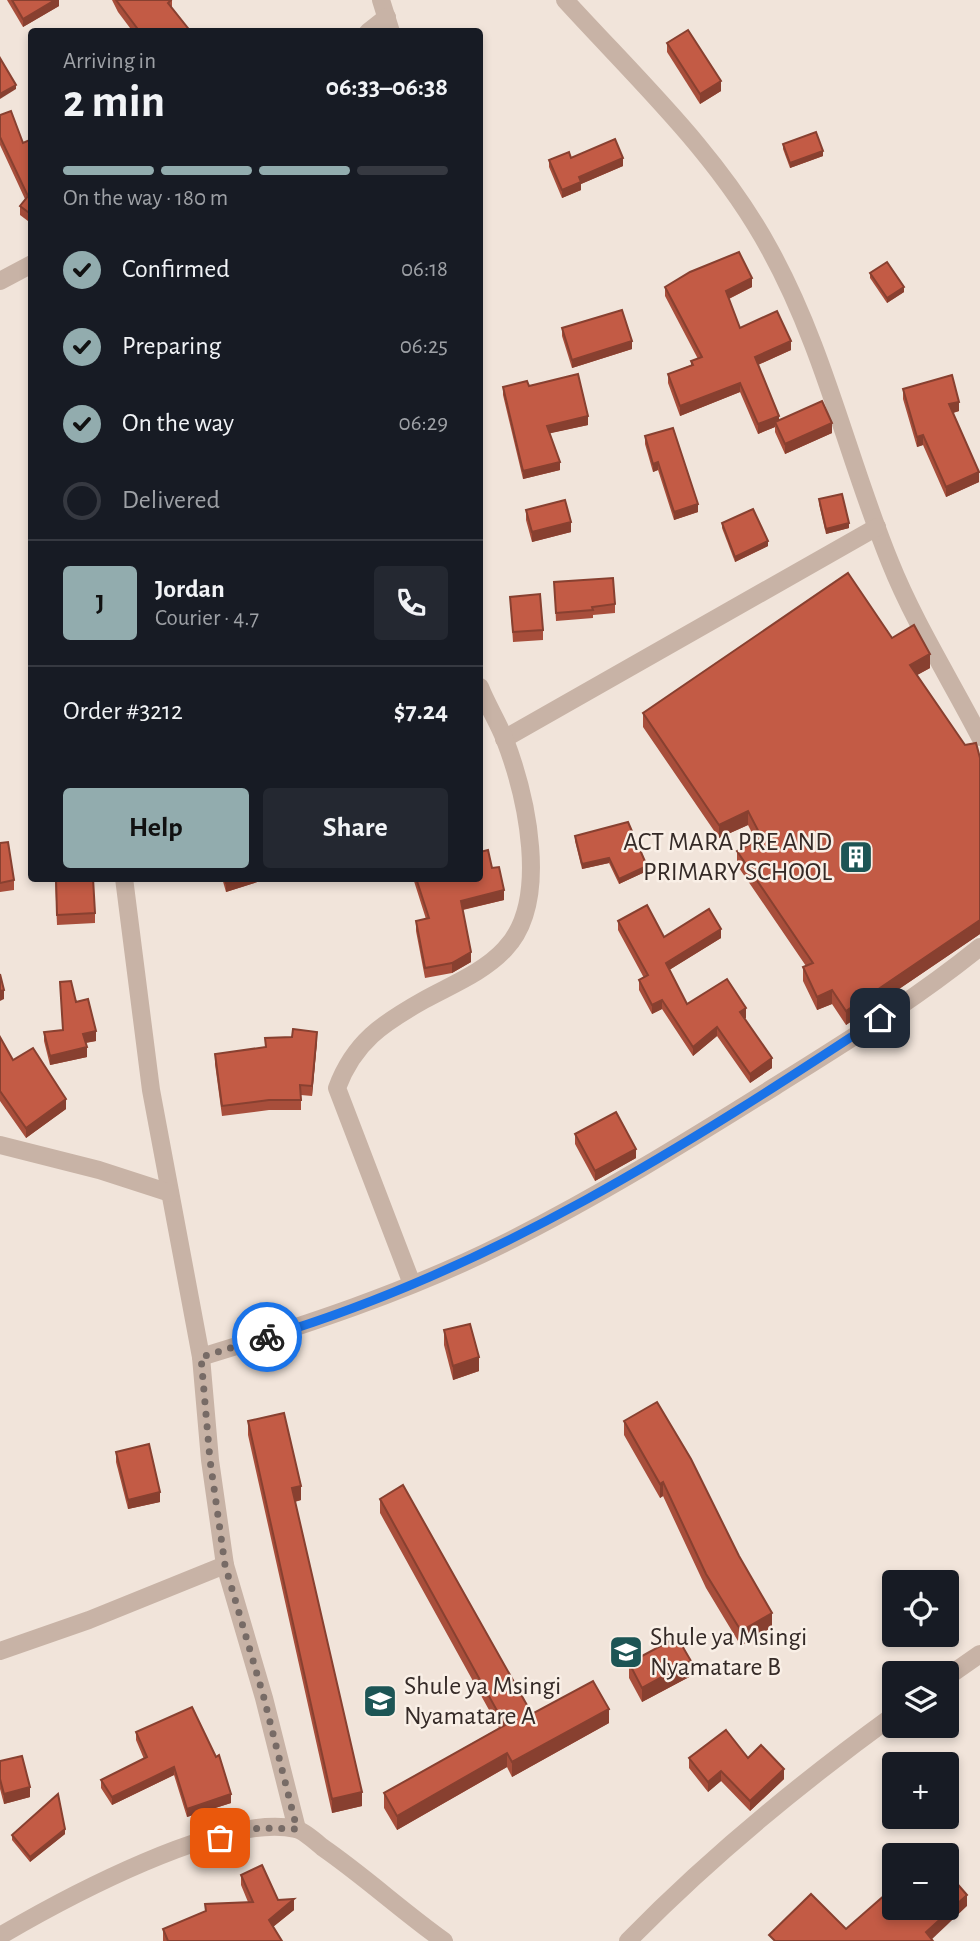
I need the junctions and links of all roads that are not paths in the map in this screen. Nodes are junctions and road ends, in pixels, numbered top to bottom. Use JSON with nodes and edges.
{"nodes":[{"id":1,"x":565,"y":0,"type":"edge"},
{"id":2,"x":386,"y":16,"type":"edge"},
{"id":3,"x":372,"y":28,"type":"edge"},
{"id":4,"x":28,"y":266,"type":"edge"},
{"id":5,"x":0,"y":281,"type":"edge"},
{"id":6,"x":877,"y":527,"type":"junction"},
{"id":7,"x":483,"y":694,"type":"edge"},
{"id":8,"x":980,"y":737,"type":"edge"},
{"id":9,"x":504,"y":739,"type":"junction"},
{"id":10,"x":125,"y":882,"type":"edge"},
{"id":11,"x":980,"y":947,"type":"edge"},
{"id":12,"x":0,"y":1145,"type":"edge"},
{"id":13,"x":170,"y":1193,"type":"junction"},
{"id":14,"x":412,"y":1284,"type":"junction"},
{"id":15,"x":201,"y":1357,"type":"junction"},
{"id":16,"x":225,"y":1565,"type":"junction"},
{"id":17,"x":0,"y":1651,"type":"edge"},
{"id":18,"x":980,"y":1654,"type":"edge"},
{"id":19,"x":959,"y":1669,"type":"edge"},
{"id":20,"x":882,"y":1724,"type":"edge"},
{"id":21,"x":297,"y":1829,"type":"junction"},
{"id":22,"x":0,"y":1936,"type":"edge"},
{"id":23,"x":444,"y":1941,"type":"edge"},
{"id":24,"x":628,"y":1941,"type":"edge"}],
"edges":[{"from":1,"to":6,"type":"street"},
{"from":2,"to":3,"type":"street"},
{"from":4,"to":5,"type":"street"},
{"from":6,"to":8,"type":"street"},
{"from":6,"to":9,"type":"street"},
{"from":7,"to":9,"type":"street"},
{"from":9,"to":14,"type":"street"},
{"from":10,"to":13,"type":"street"},
{"from":11,"to":14,"type":"street"},
{"from":12,"to":13,"type":"street"},
{"from":13,"to":15,"type":"street"},
{"from":14,"to":15,"type":"street"},
{"from":15,"to":16,"type":"street"},
{"from":16,"to":17,"type":"street"},
{"from":16,"to":21,"type":"street"},
{"from":18,"to":19,"type":"street"},
{"from":20,"to":24,"type":"street"},
{"from":21,"to":22,"type":"street"},
{"from":21,"to":23,"type":"street"}]}
